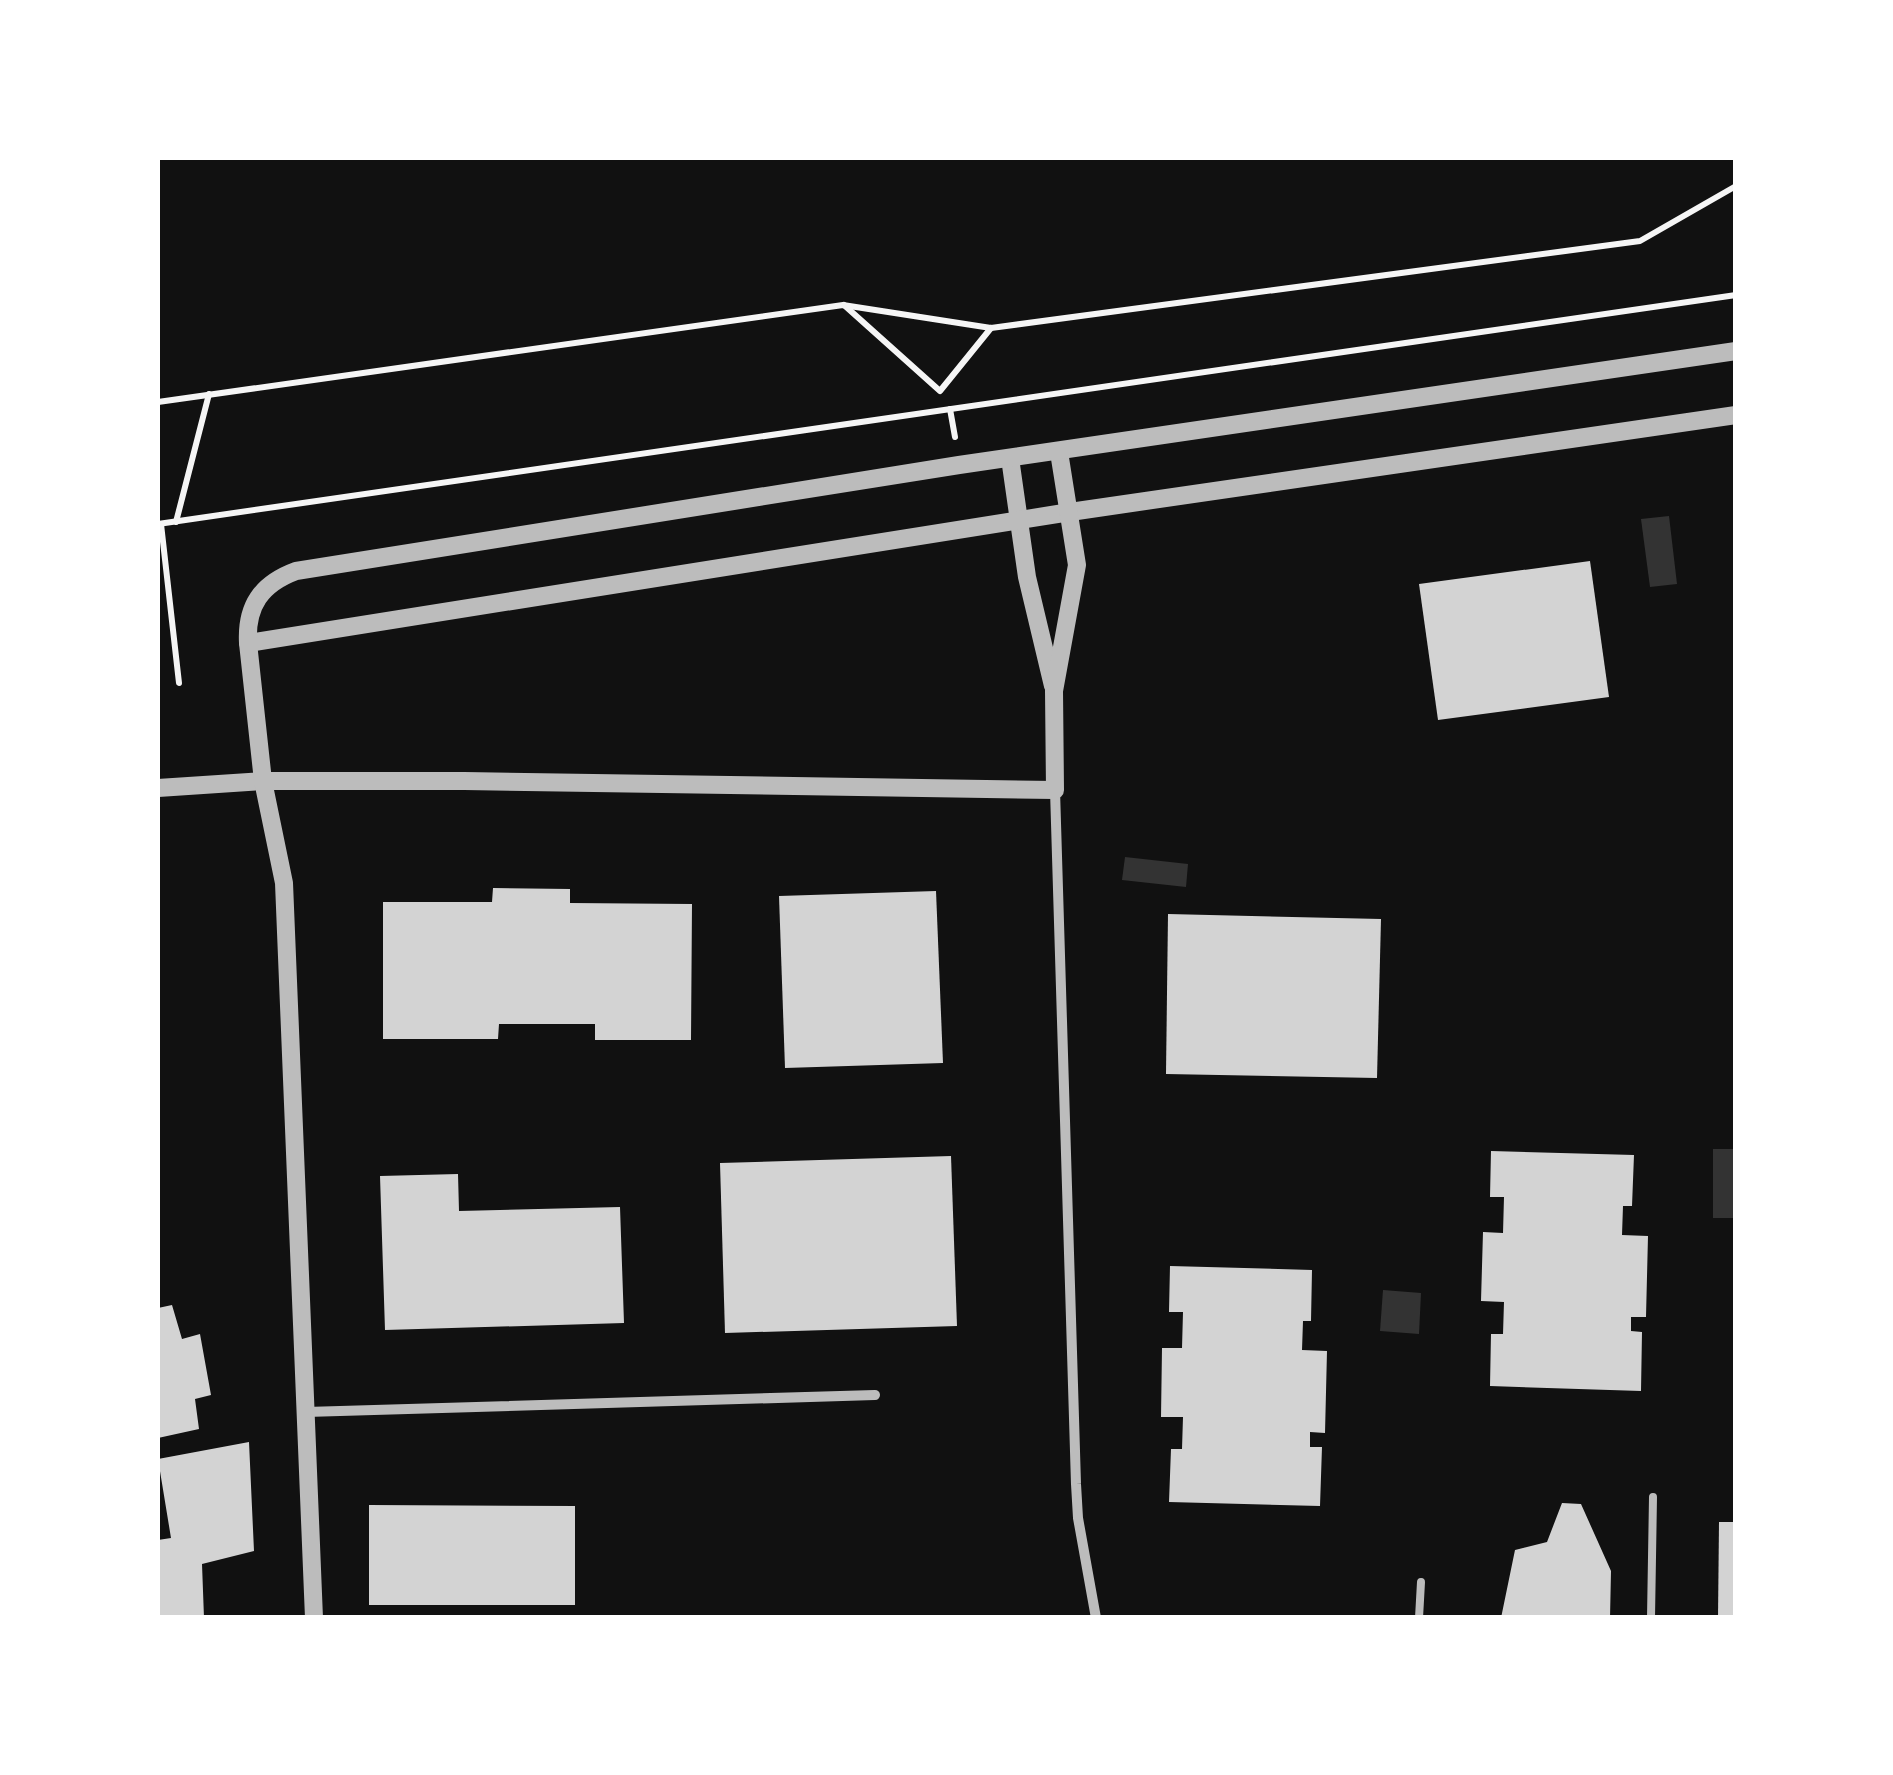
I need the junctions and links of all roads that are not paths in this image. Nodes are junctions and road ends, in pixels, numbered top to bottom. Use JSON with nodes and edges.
{"nodes":[{"id":1,"x":1736,"y":351,"type":"edge"},
{"id":2,"x":1736,"y":415,"type":"edge"},
{"id":3,"x":1059,"y":452,"type":"junction"},
{"id":4,"x":1010,"y":458,"type":"junction"},
{"id":5,"x":1070,"y":512,"type":"junction"},
{"id":6,"x":1020,"y":520,"type":"junction"},
{"id":7,"x":248,"y":643,"type":"junction"},
{"id":8,"x":1054,"y":691,"type":"junction"},
{"id":9,"x":263,"y":781,"type":"junction"},
{"id":10,"x":158,"y":788,"type":"edge"},
{"id":11,"x":1055,"y":790,"type":"junction"},
{"id":12,"x":875,"y":1395,"type":"dead end"},
{"id":13,"x":306,"y":1412,"type":"junction"},
{"id":14,"x":1653,"y":1497,"type":"dead end"},
{"id":15,"x":1421,"y":1582,"type":"dead end"},
{"id":16,"x":314,"y":1618,"type":"edge"},
{"id":17,"x":1096,"y":1618,"type":"edge"},
{"id":18,"x":1419,"y":1618,"type":"edge"},
{"id":19,"x":1651,"y":1618,"type":"edge"}],
"edges":[{"from":1,"to":3,"type":"street"},
{"from":2,"to":5,"type":"street"},
{"from":3,"to":4,"type":"street"},
{"from":3,"to":5,"type":"street"},
{"from":4,"to":6,"type":"street"},
{"from":4,"to":7,"type":"street"},
{"from":5,"to":6,"type":"street"},
{"from":5,"to":8,"type":"street"},
{"from":6,"to":7,"type":"street"},
{"from":6,"to":8,"type":"street"},
{"from":7,"to":9,"type":"street"},
{"from":8,"to":11,"type":"street"},
{"from":9,"to":10,"type":"street"},
{"from":9,"to":11,"type":"street"},
{"from":9,"to":13,"type":"street"},
{"from":11,"to":17,"type":"street"},
{"from":12,"to":13,"type":"street"},
{"from":13,"to":16,"type":"street"},
{"from":14,"to":19,"type":"lane"},
{"from":15,"to":18,"type":"lane"}]}
